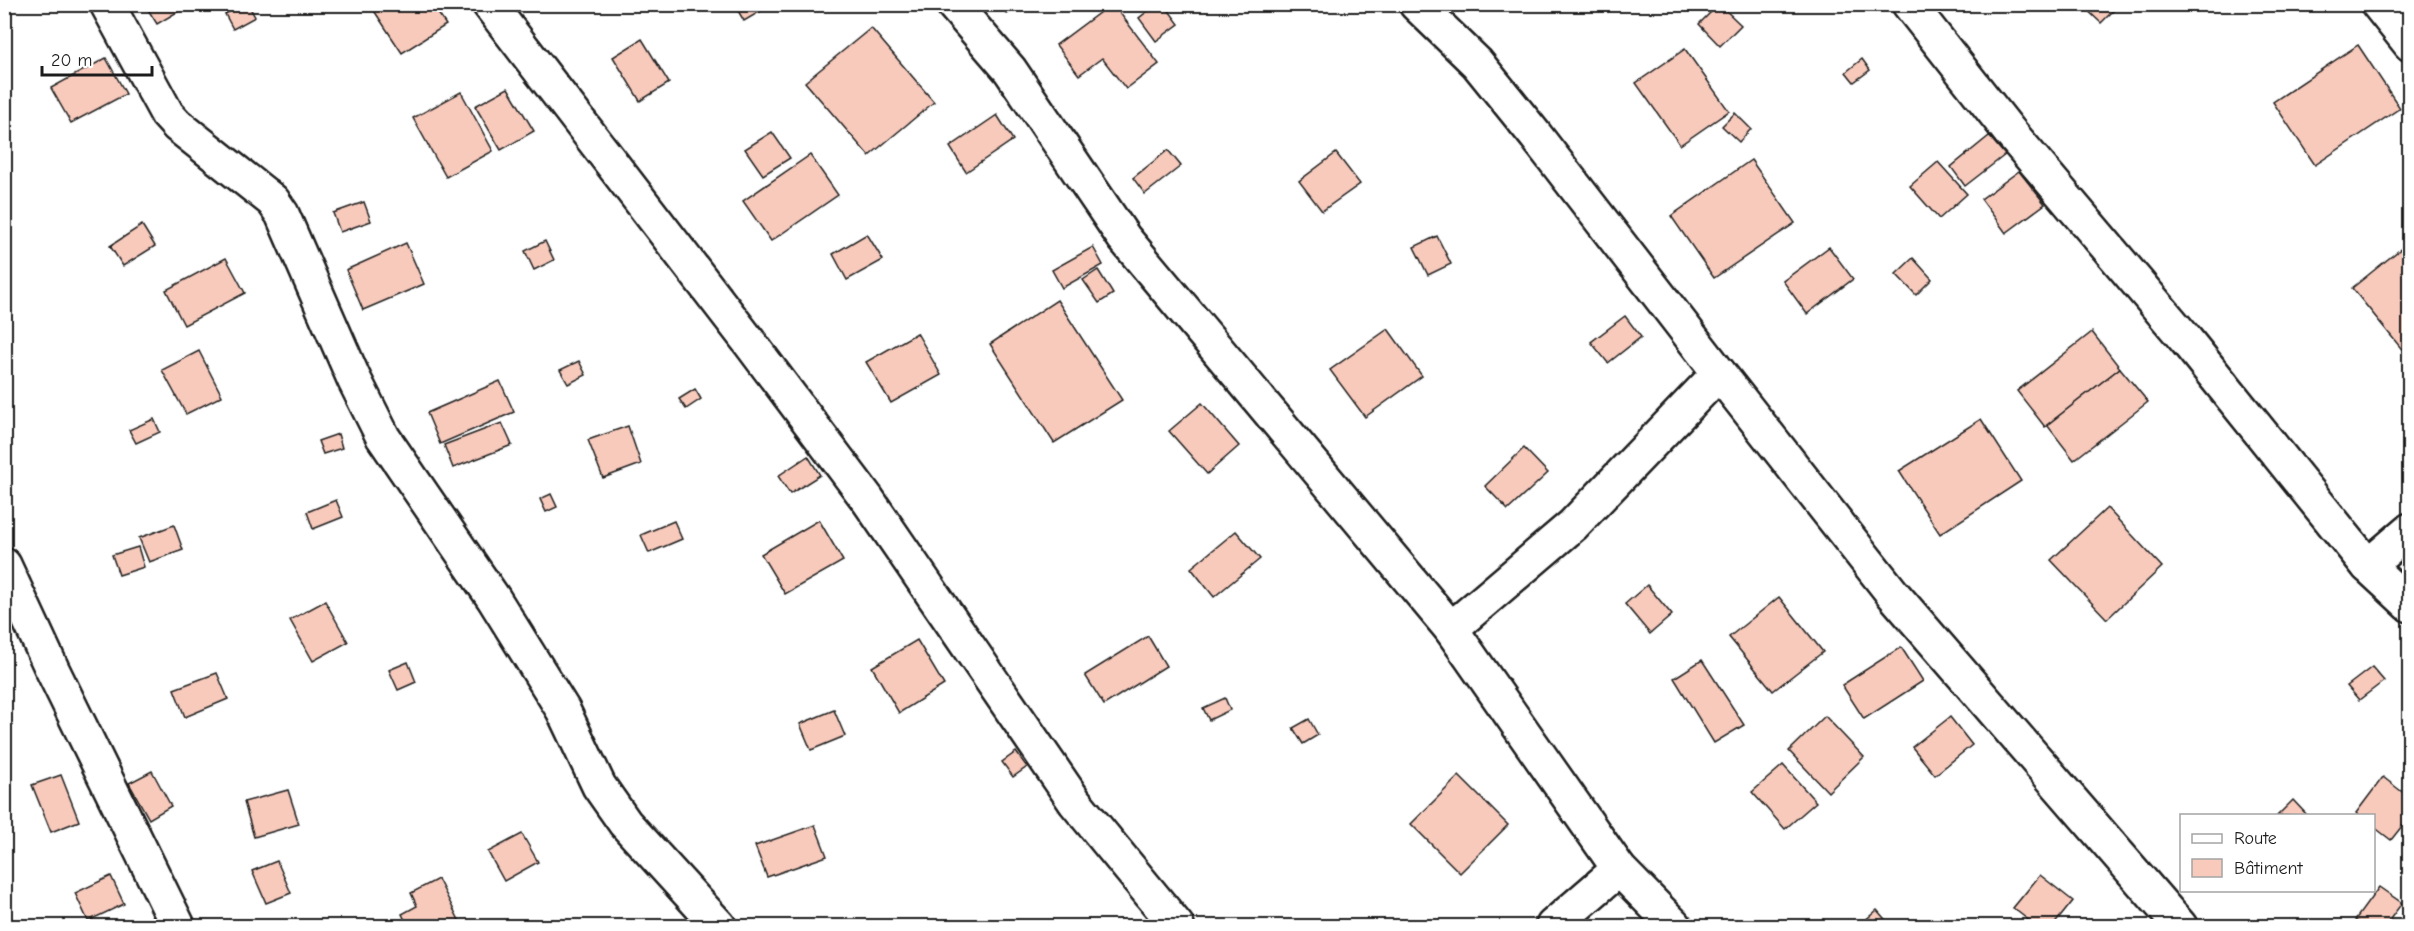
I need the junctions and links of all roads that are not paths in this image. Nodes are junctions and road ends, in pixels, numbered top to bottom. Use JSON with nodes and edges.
{"nodes":[{"id":1,"x":107,"y":4,"type":"edge"},
{"id":2,"x":489,"y":4,"type":"edge"},
{"id":3,"x":953,"y":4,"type":"edge"},
{"id":4,"x":1416,"y":4,"type":"edge"},
{"id":5,"x":1908,"y":4,"type":"edge"},
{"id":6,"x":2378,"y":4,"type":"edge"},
{"id":7,"x":2409,"y":44,"type":"edge"},
{"id":8,"x":1719,"y":373,"type":"junction"},
{"id":9,"x":2409,"y":530,"type":"edge"},
{"id":10,"x":4,"y":565,"type":"edge"},
{"id":11,"x":2368,"y":567,"type":"junction"},
{"id":12,"x":2409,"y":606,"type":"edge"},
{"id":13,"x":1451,"y":629,"type":"junction"},
{"id":14,"x":1619,"y":869,"type":"junction"},
{"id":15,"x":178,"y":927,"type":"edge"},
{"id":16,"x":719,"y":927,"type":"edge"},
{"id":17,"x":1177,"y":927,"type":"edge"},
{"id":18,"x":1553,"y":927,"type":"edge"},
{"id":19,"x":1675,"y":927,"type":"edge"},
{"id":20,"x":2180,"y":927,"type":"edge"}],
"edges":[{"from":1,"to":16,"type":"street"},
{"from":2,"to":17,"type":"street"},
{"from":3,"to":13,"type":"street"},
{"from":4,"to":8,"type":"street"},
{"from":5,"to":11,"type":"street"},
{"from":6,"to":7,"type":"street"},
{"from":8,"to":13,"type":"street"},
{"from":8,"to":20,"type":"street"},
{"from":9,"to":11,"type":"street"},
{"from":10,"to":15,"type":"street"},
{"from":11,"to":12,"type":"street"},
{"from":13,"to":14,"type":"street"},
{"from":14,"to":18,"type":"street"},
{"from":14,"to":19,"type":"street"}]}
